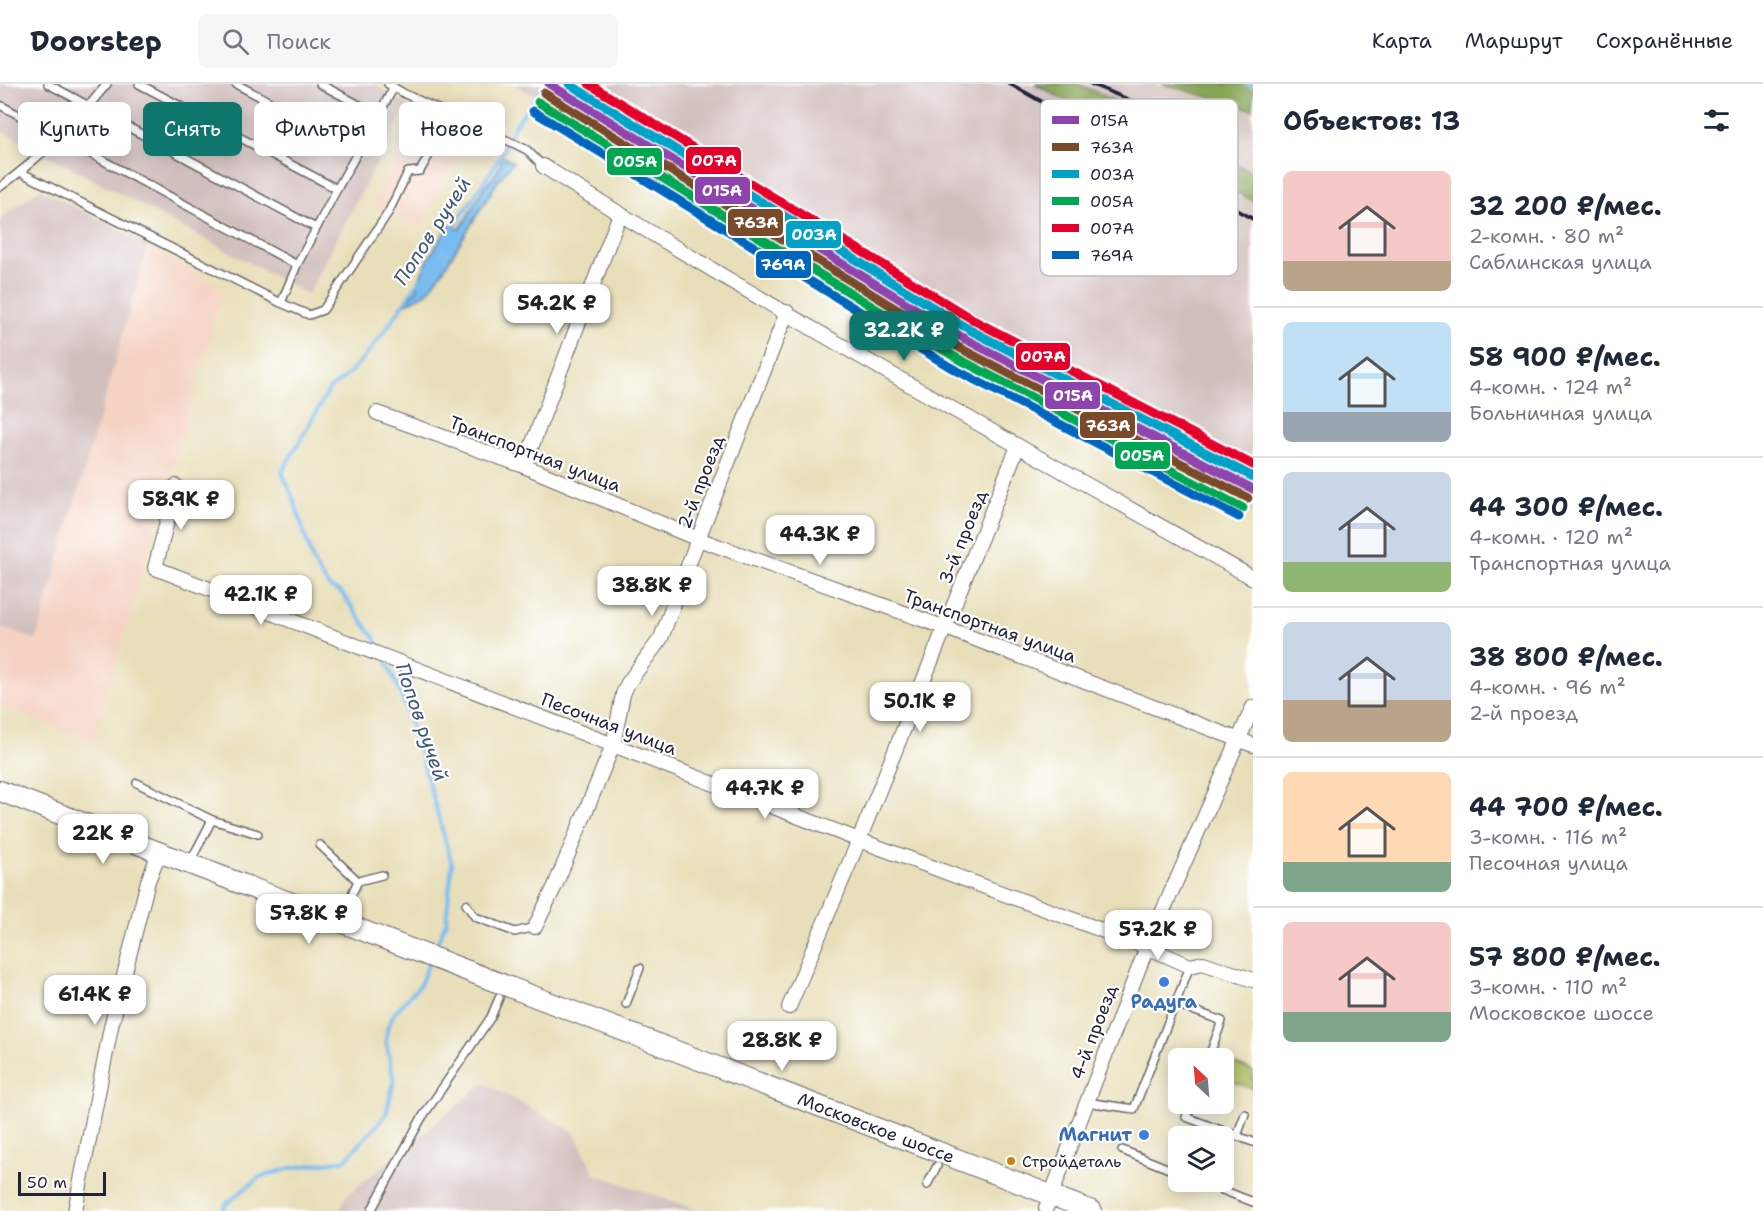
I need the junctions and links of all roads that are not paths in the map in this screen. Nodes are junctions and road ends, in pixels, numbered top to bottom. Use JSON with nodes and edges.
{"nodes":[{"id":1,"x":48,"y":84,"type":"edge"},
{"id":2,"x":107,"y":84,"type":"edge"},
{"id":3,"x":139,"y":84,"type":"edge"},
{"id":4,"x":236,"y":84,"type":"edge"},
{"id":5,"x":320,"y":84,"type":"edge"},
{"id":6,"x":391,"y":86,"type":"edge"},
{"id":7,"x":83,"y":102,"type":"edge"},
{"id":8,"x":92,"y":102,"type":"edge"},
{"id":9,"x":270,"y":102,"type":"edge"},
{"id":10,"x":354,"y":102,"type":"edge"},
{"id":11,"x":384,"y":102,"type":"edge"},
{"id":12,"x":425,"y":102,"type":"edge"},
{"id":13,"x":0,"y":105,"type":"edge"},
{"id":14,"x":18,"y":115,"type":"edge"},
{"id":15,"x":131,"y":128,"type":"edge"},
{"id":16,"x":505,"y":139,"type":"edge"},
{"id":17,"x":37,"y":156,"type":"edge"},
{"id":18,"x":95,"y":156,"type":"edge"},
{"id":19,"x":355,"y":156,"type":"edge"},
{"id":20,"x":429,"y":156,"type":"edge"},
{"id":21,"x":543,"y":166,"type":"joint"},
{"id":22,"x":20,"y":172,"type":"junction"},
{"id":23,"x":0,"y":187,"type":"edge"},
{"id":24,"x":337,"y":189,"type":"junction"},
{"id":25,"x":620,"y":214,"type":"junction"},
{"id":26,"x":316,"y":228,"type":"junction"},
{"id":27,"x":297,"y":265,"type":"junction"},
{"id":28,"x":280,"y":303,"type":"junction"},
{"id":29,"x":787,"y":312,"type":"junction"},
{"id":30,"x":377,"y":413,"type":"dead end"},
{"id":31,"x":1018,"y":446,"type":"junction"},
{"id":32,"x":524,"y":466,"type":"junction"},
{"id":33,"x":176,"y":486,"type":"dead end"},
{"id":34,"x":698,"y":539,"type":"junction"},
{"id":35,"x":1253,"y":578,"type":"edge"},
{"id":36,"x":946,"y":628,"type":"junction"},
{"id":37,"x":1253,"y":707,"type":"edge"},
{"id":38,"x":1238,"y":739,"type":"junction"},
{"id":39,"x":613,"y":745,"type":"junction"},
{"id":40,"x":1253,"y":745,"type":"edge"},
{"id":41,"x":137,"y":783,"type":"dead end"},
{"id":42,"x":0,"y":791,"type":"edge"},
{"id":43,"x":0,"y":804,"type":"edge"},
{"id":44,"x":212,"y":820,"type":"junction"},
{"id":45,"x":258,"y":834,"type":"dead end"},
{"id":46,"x":859,"y":840,"type":"junction"},
{"id":47,"x":320,"y":845,"type":"dead end"},
{"id":48,"x":157,"y":859,"type":"junction"},
{"id":49,"x":189,"y":865,"type":"junction"},
{"id":50,"x":382,"y":875,"type":"dead end"},
{"id":51,"x":358,"y":881,"type":"junction"},
{"id":52,"x":466,"y":904,"type":"dead end"},
{"id":53,"x":339,"y":922,"type":"junction"},
{"id":54,"x":535,"y":927,"type":"joint"},
{"id":55,"x":1147,"y":947,"type":"junction"},
{"id":56,"x":417,"y":959,"type":"junction"},
{"id":57,"x":1191,"y":966,"type":"junction"},
{"id":58,"x":640,"y":968,"type":"dead end"},
{"id":59,"x":455,"y":974,"type":"junction"},
{"id":60,"x":1253,"y":980,"type":"edge"},
{"id":61,"x":499,"y":998,"type":"junction"},
{"id":62,"x":626,"y":1004,"type":"dead end"},
{"id":63,"x":1176,"y":1004,"type":"junction"},
{"id":64,"x":789,"y":1007,"type":"dead end"},
{"id":65,"x":1212,"y":1048,"type":"edge"},
{"id":66,"x":1086,"y":1102,"type":"junction"},
{"id":67,"x":1187,"y":1114,"type":"edge"},
{"id":68,"x":1245,"y":1114,"type":"dead end"},
{"id":69,"x":1237,"y":1136,"type":"junction"},
{"id":70,"x":1253,"y":1142,"type":"edge"},
{"id":71,"x":1122,"y":1150,"type":"dead end"},
{"id":72,"x":937,"y":1166,"type":"junction"},
{"id":73,"x":1168,"y":1169,"type":"edge"},
{"id":74,"x":927,"y":1185,"type":"dead end"},
{"id":75,"x":1228,"y":1192,"type":"edge"},
{"id":76,"x":1253,"y":1202,"type":"edge"},
{"id":77,"x":1050,"y":1205,"type":"edge"},
{"id":78,"x":372,"y":1209,"type":"dead end"},
{"id":79,"x":75,"y":1211,"type":"edge"},
{"id":80,"x":1092,"y":1211,"type":"edge"}],
"edges":[{"from":1,"to":7,"type":"lane"},
{"from":2,"to":8,"type":"lane"},
{"from":3,"to":24,"type":"lane"},
{"from":4,"to":9,"type":"lane"},
{"from":5,"to":10,"type":"lane"},
{"from":6,"to":11,"type":"lane"},
{"from":6,"to":12,"type":"lane"},
{"from":13,"to":14,"type":"lane"},
{"from":15,"to":26,"type":"lane"},
{"from":16,"to":21,"type":"lane"},
{"from":17,"to":22,"type":"lane"},
{"from":18,"to":27,"type":"lane"},
{"from":19,"to":24,"type":"lane"},
{"from":20,"to":28,"type":"lane"},
{"from":21,"to":25,"type":"street"},
{"from":22,"to":23,"type":"lane"},
{"from":22,"to":28,"type":"lane"},
{"from":24,"to":26,"type":"lane"},
{"from":25,"to":29,"type":"street"},
{"from":25,"to":32,"type":"street"},
{"from":26,"to":27,"type":"lane"},
{"from":27,"to":28,"type":"lane"},
{"from":29,"to":31,"type":"street"},
{"from":29,"to":34,"type":"street","name":"2-й проезд"},
{"from":30,"to":32,"type":"street","name":"Транспортная улица"},
{"from":31,"to":35,"type":"street"},
{"from":31,"to":36,"type":"street","name":"3-й проезд"},
{"from":32,"to":34,"type":"street","name":"Транспортная улица"},
{"from":33,"to":39,"type":"street","name":"Песочная улица"},
{"from":34,"to":36,"type":"street","name":"Транспортная улица"},
{"from":34,"to":39,"type":"street","name":"2-й проезд"},
{"from":36,"to":38,"type":"street","name":"Транспортная улица"},
{"from":36,"to":46,"type":"street","name":"3-й проезд"},
{"from":37,"to":38,"type":"street","name":"4-й проезд"},
{"from":38,"to":40,"type":"street","name":"Транспортная улица"},
{"from":38,"to":55,"type":"street","name":"4-й проезд"},
{"from":39,"to":46,"type":"street","name":"Песочная улица"},
{"from":39,"to":54,"type":"street","name":"2-й проезд"},
{"from":41,"to":44,"type":"lane"},
{"from":42,"to":48,"type":"main road"},
{"from":43,"to":48,"type":"main road"},
{"from":44,"to":45,"type":"lane"},
{"from":44,"to":49,"type":"lane"},
{"from":46,"to":55,"type":"street","name":"Песочная улица"},
{"from":46,"to":64,"type":"street","name":"3-й проезд"},
{"from":47,"to":51,"type":"lane"},
{"from":48,"to":49,"type":"main road"},
{"from":48,"to":56,"type":"main road"},
{"from":48,"to":79,"type":"street"},
{"from":49,"to":53,"type":"main road"},
{"from":50,"to":51,"type":"lane"},
{"from":51,"to":53,"type":"lane"},
{"from":52,"to":54,"type":"lane"},
{"from":53,"to":56,"type":"main road"},
{"from":55,"to":57,"type":"street","name":"Песочная улица"},
{"from":55,"to":66,"type":"street","name":"4-й проезд"},
{"from":56,"to":59,"type":"main road"},
{"from":57,"to":60,"type":"street","name":"Песочная улица"},
{"from":57,"to":63,"type":"lane"},
{"from":58,"to":62,"type":"lane"},
{"from":59,"to":61,"type":"main road","name":"Московское шоссе"},
{"from":59,"to":77,"type":"main road","name":"Московское шоссе"},
{"from":61,"to":72,"type":"main road","name":"Московское шоссе"},
{"from":61,"to":78,"type":"lane"},
{"from":63,"to":65,"type":"lane"},
{"from":63,"to":66,"type":"lane"},
{"from":66,"to":77,"type":"street","name":"4-й проезд"},
{"from":67,"to":69,"type":"lane"},
{"from":68,"to":69,"type":"lane"},
{"from":69,"to":70,"type":"lane"},
{"from":71,"to":73,"type":"lane"},
{"from":72,"to":74,"type":"lane"},
{"from":72,"to":77,"type":"main road","name":"Московское шоссе"},
{"from":75,"to":76,"type":"lane"},
{"from":77,"to":80,"type":"main road","name":"Московское шоссе"}]}
